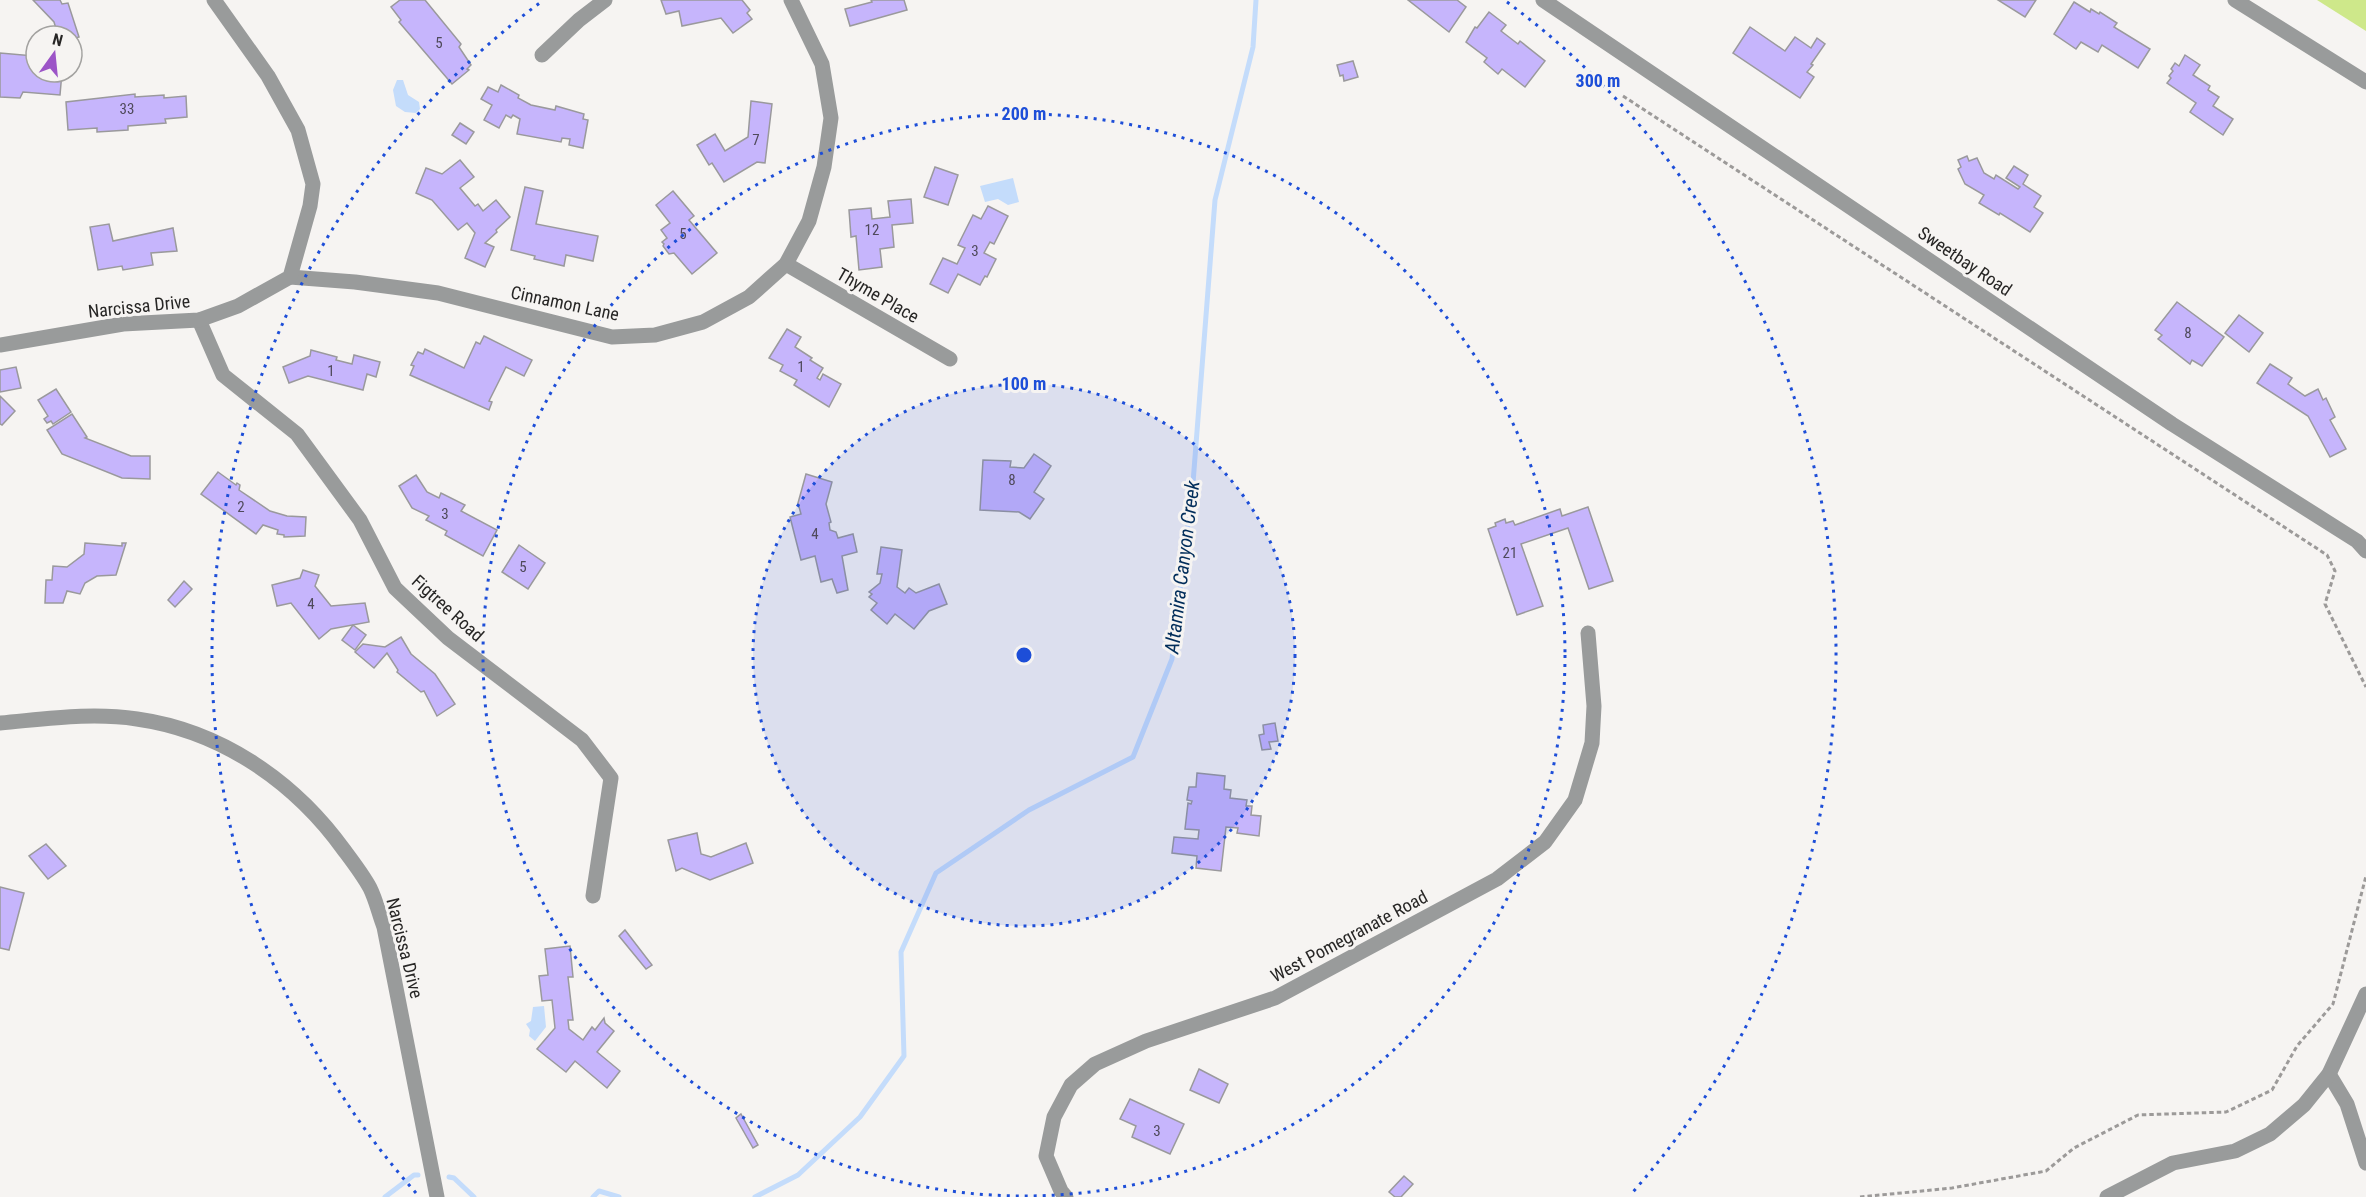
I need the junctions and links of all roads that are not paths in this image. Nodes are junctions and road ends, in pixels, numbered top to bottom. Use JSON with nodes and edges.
{"nodes":[{"id":1,"x":214,"y":0,"type":"edge"},
{"id":2,"x":605,"y":0,"type":"edge"},
{"id":3,"x":791,"y":0,"type":"edge"},
{"id":4,"x":1544,"y":0,"type":"edge"},
{"id":5,"x":2235,"y":0,"type":"edge"},
{"id":6,"x":542,"y":55,"type":"dead end"},
{"id":7,"x":2366,"y":82,"type":"edge"},
{"id":8,"x":786,"y":264,"type":"junction"},
{"id":9,"x":290,"y":277,"type":"junction"},
{"id":10,"x":199,"y":320,"type":"junction"},
{"id":11,"x":0,"y":345,"type":"edge"},
{"id":12,"x":950,"y":359,"type":"dead end"},
{"id":13,"x":2366,"y":551,"type":"edge"},
{"id":14,"x":1588,"y":633,"type":"dead end"},
{"id":15,"x":0,"y":723,"type":"edge"},
{"id":16,"x":593,"y":896,"type":"dead end"},
{"id":17,"x":2366,"y":994,"type":"edge"},
{"id":18,"x":2329,"y":1074,"type":"junction"},
{"id":19,"x":2366,"y":1163,"type":"edge"},
{"id":20,"x":437,"y":1197,"type":"edge"},
{"id":21,"x":1066,"y":1197,"type":"edge"},
{"id":22,"x":2107,"y":1197,"type":"edge"}],
"edges":[{"from":1,"to":9,"type":"street"},
{"from":2,"to":6,"type":"street"},
{"from":3,"to":8,"type":"street","name":"Cinnamon Lane"},
{"from":4,"to":13,"type":"street","name":"Sweetbay Road"},
{"from":5,"to":7,"type":"street"},
{"from":8,"to":9,"type":"street","name":"Cinnamon Lane"},
{"from":8,"to":12,"type":"street","name":"Thyme Place"},
{"from":9,"to":10,"type":"street","name":"Narcissa Drive"},
{"from":10,"to":11,"type":"street","name":"Narcissa Drive"},
{"from":10,"to":16,"type":"street","name":"Figtree Road"},
{"from":14,"to":21,"type":"street","name":"West Pomegranate Road"},
{"from":15,"to":20,"type":"street","name":"Narcissa Drive"},
{"from":17,"to":18,"type":"street"},
{"from":18,"to":19,"type":"street"},
{"from":18,"to":22,"type":"street"}]}
